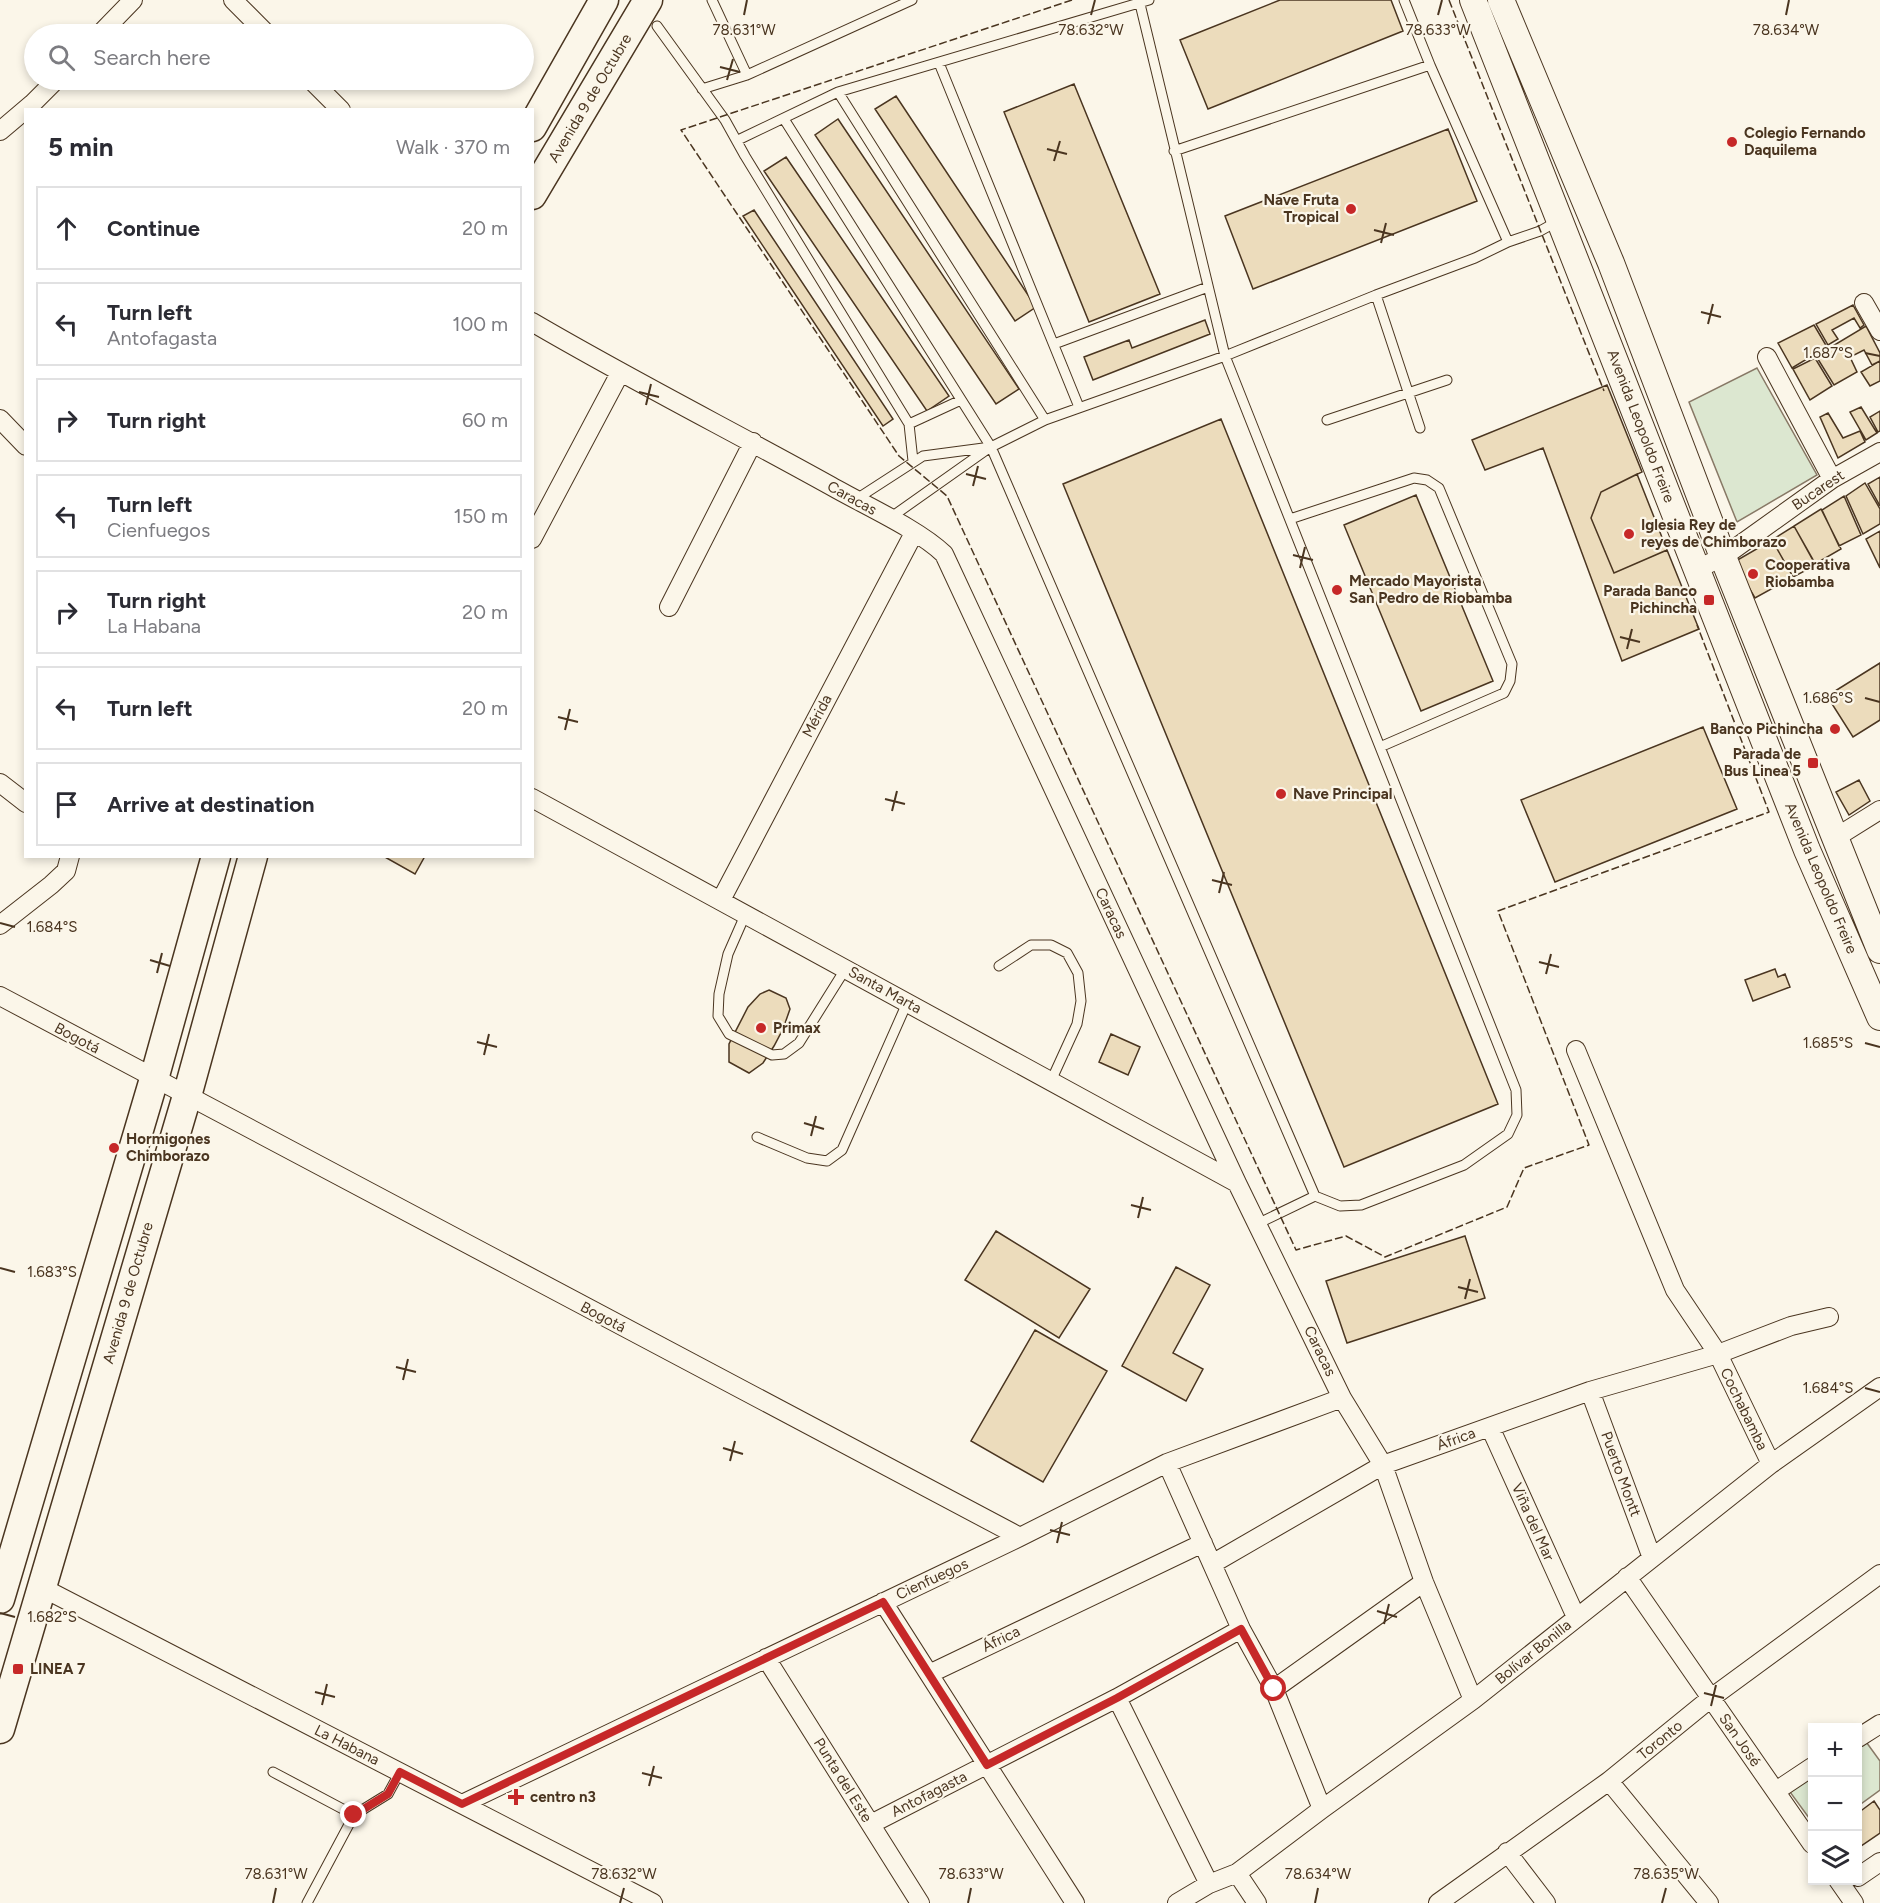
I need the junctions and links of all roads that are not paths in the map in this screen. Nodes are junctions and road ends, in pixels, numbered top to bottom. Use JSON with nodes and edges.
{"nodes":[{"id":1,"x":133,"y":0,"type":"edge"},
{"id":2,"x":233,"y":0,"type":"edge"},
{"id":3,"x":604,"y":0,"type":"edge"},
{"id":4,"x":712,"y":0,"type":"edge"},
{"id":5,"x":912,"y":0,"type":"edge"},
{"id":6,"x":1404,"y":0,"type":"edge"},
{"id":7,"x":1473,"y":0,"type":"edge"},
{"id":8,"x":1501,"y":0,"type":"edge"},
{"id":9,"x":1144,"y":2,"type":"edge"},
{"id":10,"x":652,"y":13,"type":"edge"},
{"id":11,"x":110,"y":24,"type":"edge"},
{"id":12,"x":257,"y":24,"type":"edge"},
{"id":13,"x":939,"y":63,"type":"junction"},
{"id":14,"x":1430,"y":65,"type":"junction"},
{"id":15,"x":747,"y":75,"type":"junction"},
{"id":16,"x":702,"y":89,"type":"junction"},
{"id":17,"x":48,"y":90,"type":"edge"},
{"id":18,"x":321,"y":90,"type":"edge"},
{"id":19,"x":838,"y":92,"type":"junction"},
{"id":20,"x":34,"y":107,"type":"edge"},
{"id":21,"x":339,"y":108,"type":"edge"},
{"id":22,"x":24,"y":114,"type":"edge"},
{"id":23,"x":784,"y":119,"type":"junction"},
{"id":24,"x":534,"y":124,"type":"edge"},
{"id":25,"x":0,"y":131,"type":"edge"},
{"id":26,"x":738,"y":140,"type":"junction"},
{"id":27,"x":1174,"y":151,"type":"junction"},
{"id":28,"x":534,"y":192,"type":"edge"},
{"id":29,"x":1560,"y":220,"type":"junction"},
{"id":30,"x":1508,"y":242,"type":"junction"},
{"id":31,"x":1611,"y":263,"type":"junction"},
{"id":32,"x":1582,"y":274,"type":"junction"},
{"id":33,"x":1208,"y":286,"type":"junction"},
{"id":34,"x":1376,"y":295,"type":"junction"},
{"id":35,"x":1864,"y":303,"type":"dead end"},
{"id":36,"x":534,"y":323,"type":"edge"},
{"id":37,"x":1880,"y":331,"type":"edge"},
{"id":38,"x":1054,"y":344,"type":"junction"},
{"id":39,"x":1225,"y":356,"type":"junction"},
{"id":40,"x":1767,"y":357,"type":"dead end"},
{"id":41,"x":620,"y":373,"type":"junction"},
{"id":42,"x":1447,"y":380,"type":"dead end"},
{"id":43,"x":1407,"y":394,"type":"junction"},
{"id":44,"x":961,"y":400,"type":"junction"},
{"id":45,"x":1079,"y":407,"type":"junction"},
{"id":46,"x":0,"y":419,"type":"edge"},
{"id":47,"x":1045,"y":420,"type":"junction"},
{"id":48,"x":1327,"y":420,"type":"dead end"},
{"id":49,"x":909,"y":424,"type":"junction"},
{"id":50,"x":1420,"y":428,"type":"dead end"},
{"id":51,"x":753,"y":442,"type":"junction"},
{"id":52,"x":24,"y":444,"type":"edge"},
{"id":53,"x":991,"y":447,"type":"junction"},
{"id":54,"x":1880,"y":452,"type":"edge"},
{"id":55,"x":913,"y":461,"type":"junction"},
{"id":56,"x":1832,"y":479,"type":"junction"},
{"id":57,"x":855,"y":500,"type":"junction"},
{"id":58,"x":889,"y":519,"type":"junction"},
{"id":59,"x":1290,"y":519,"type":"junction"},
{"id":60,"x":914,"y":533,"type":"junction"},
{"id":61,"x":534,"y":535,"type":"edge"},
{"id":62,"x":1723,"y":557,"type":"junction"},
{"id":63,"x":1697,"y":569,"type":"junction"},
{"id":64,"x":669,"y":607,"type":"dead end"},
{"id":65,"x":1380,"y":747,"type":"junction"},
{"id":66,"x":0,"y":783,"type":"edge"},
{"id":67,"x":534,"y":799,"type":"edge"},
{"id":68,"x":24,"y":801,"type":"edge"},
{"id":69,"x":1880,"y":810,"type":"edge"},
{"id":70,"x":1835,"y":838,"type":"junction"},
{"id":71,"x":69,"y":858,"type":"edge"},
{"id":72,"x":215,"y":858,"type":"edge"},
{"id":73,"x":252,"y":858,"type":"edge"},
{"id":74,"x":721,"y":900,"type":"junction"},
{"id":75,"x":746,"y":913,"type":"junction"},
{"id":76,"x":0,"y":925,"type":"edge"},
{"id":77,"x":1880,"y":950,"type":"edge"},
{"id":78,"x":999,"y":966,"type":"dead end"},
{"id":79,"x":846,"y":968,"type":"junction"},
{"id":80,"x":0,"y":996,"type":"edge"},
{"id":81,"x":907,"y":1002,"type":"junction"},
{"id":82,"x":1880,"y":1017,"type":"edge"},
{"id":83,"x":1576,"y":1050,"type":"dead end"},
{"id":84,"x":154,"y":1079,"type":"junction"},
{"id":85,"x":1050,"y":1081,"type":"junction"},
{"id":86,"x":186,"y":1096,"type":"junction"},
{"id":87,"x":757,"y":1137,"type":"dead end"},
{"id":88,"x":1237,"y":1183,"type":"junction"},
{"id":89,"x":1315,"y":1196,"type":"junction"},
{"id":90,"x":1257,"y":1224,"type":"junction"},
{"id":91,"x":1829,"y":1317,"type":"dead end"},
{"id":92,"x":1718,"y":1354,"type":"junction"},
{"id":93,"x":1880,"y":1387,"type":"edge"},
{"id":94,"x":1590,"y":1391,"type":"junction"},
{"id":95,"x":1342,"y":1398,"type":"junction"},
{"id":96,"x":1490,"y":1427,"type":"junction"},
{"id":97,"x":1167,"y":1463,"type":"junction"},
{"id":98,"x":1771,"y":1464,"type":"junction"},
{"id":99,"x":1383,"y":1465,"type":"junction"},
{"id":100,"x":1020,"y":1538,"type":"junction"},
{"id":101,"x":1203,"y":1543,"type":"junction"},
{"id":102,"x":1652,"y":1558,"type":"junction"},
{"id":103,"x":1212,"y":1563,"type":"junction"},
{"id":104,"x":1880,"y":1574,"type":"edge"},
{"id":105,"x":1627,"y":1577,"type":"junction"},
{"id":106,"x":1424,"y":1582,"type":"junction"},
{"id":107,"x":41,"y":1587,"type":"junction"},
{"id":108,"x":0,"y":1599,"type":"edge"},
{"id":109,"x":883,"y":1602,"type":"junction"},
{"id":110,"x":1576,"y":1617,"type":"junction"},
{"id":111,"x":1241,"y":1629,"type":"junction"},
{"id":112,"x":766,"y":1658,"type":"junction"},
{"id":113,"x":929,"y":1674,"type":"junction"},
{"id":114,"x":1274,"y":1689,"type":"junction"},
{"id":115,"x":1117,"y":1698,"type":"junction"},
{"id":116,"x":1712,"y":1698,"type":"junction"},
{"id":117,"x":1473,"y":1700,"type":"junction"},
{"id":118,"x":1880,"y":1724,"type":"edge"},
{"id":119,"x":0,"y":1729,"type":"edge"},
{"id":120,"x":1862,"y":1735,"type":"edge"},
{"id":121,"x":987,"y":1765,"type":"junction"},
{"id":122,"x":1808,"y":1770,"type":"edge"},
{"id":123,"x":273,"y":1772,"type":"dead end"},
{"id":124,"x":400,"y":1772,"type":"junction"},
{"id":125,"x":1609,"y":1780,"type":"junction"},
{"id":126,"x":1776,"y":1791,"type":"junction"},
{"id":127,"x":462,"y":1804,"type":"junction"},
{"id":128,"x":1322,"y":1809,"type":"junction"},
{"id":129,"x":354,"y":1815,"type":"junction"},
{"id":130,"x":871,"y":1824,"type":"junction"},
{"id":131,"x":1808,"y":1838,"type":"edge"},
{"id":132,"x":1507,"y":1852,"type":"junction"},
{"id":133,"x":1880,"y":1863,"type":"edge"},
{"id":134,"x":1862,"y":1873,"type":"edge"},
{"id":135,"x":1237,"y":1874,"type":"junction"},
{"id":136,"x":1209,"y":1884,"type":"junction"},
{"id":137,"x":1849,"y":1885,"type":"edge"},
{"id":138,"x":307,"y":1903,"type":"edge"},
{"id":139,"x":653,"y":1903,"type":"edge"},
{"id":140,"x":920,"y":1903,"type":"edge"},
{"id":141,"x":1075,"y":1903,"type":"edge"},
{"id":142,"x":1177,"y":1903,"type":"edge"},
{"id":143,"x":1257,"y":1903,"type":"edge"},
{"id":144,"x":1438,"y":1903,"type":"edge"},
{"id":145,"x":1546,"y":1903,"type":"edge"},
{"id":146,"x":1709,"y":1903,"type":"edge"},
{"id":147,"x":1854,"y":1903,"type":"edge"}],
"edges":[{"from":1,"to":11,"type":"street"},
{"from":2,"to":12,"type":"street"},
{"from":3,"to":24,"type":"main road"},
{"from":4,"to":15,"type":"lane"},
{"from":5,"to":15,"type":"lane"},
{"from":6,"to":14,"type":"lane"},
{"from":7,"to":29,"type":"main road","name":"Avenida Leopoldo Freire"},
{"from":8,"to":31,"type":"main road","name":"Avenida Leopoldo Freire"},
{"from":9,"to":13,"type":"lane"},
{"from":9,"to":27,"type":"lane"},
{"from":10,"to":16,"type":"lane"},
{"from":10,"to":28,"type":"main road","name":"Avenida 9 de Octubre"},
{"from":13,"to":19,"type":"lane"},
{"from":13,"to":38,"type":"lane"},
{"from":14,"to":27,"type":"lane"},
{"from":14,"to":30,"type":"lane"},
{"from":15,"to":16,"type":"lane"},
{"from":16,"to":26,"type":"lane"},
{"from":17,"to":20,"type":"street"},
{"from":18,"to":21,"type":"street"},
{"from":19,"to":23,"type":"lane"},
{"from":19,"to":47,"type":"lane"},
{"from":22,"to":25,"type":"street"},
{"from":23,"to":26,"type":"lane"},
{"from":23,"to":44,"type":"lane"},
{"from":26,"to":49,"type":"lane"},
{"from":27,"to":33,"type":"lane"},
{"from":29,"to":30,"type":"lane"},
{"from":29,"to":32,"type":"main road","name":"Avenida Leopoldo Freire"},
{"from":30,"to":34,"type":"lane"},
{"from":31,"to":32,"type":"main road"},
{"from":31,"to":62,"type":"main road","name":"Avenida Leopoldo Freire"},
{"from":32,"to":63,"type":"main road","name":"Avenida Leopoldo Freire"},
{"from":33,"to":38,"type":"lane"},
{"from":33,"to":39,"type":"lane"},
{"from":34,"to":39,"type":"lane"},
{"from":34,"to":43,"type":"lane"},
{"from":35,"to":37,"type":"street"},
{"from":36,"to":41,"type":"street","name":"Caracas"},
{"from":38,"to":45,"type":"lane"},
{"from":39,"to":45,"type":"lane"},
{"from":39,"to":59,"type":"lane"},
{"from":40,"to":56,"type":"street"},
{"from":41,"to":51,"type":"street","name":"Caracas"},
{"from":41,"to":61,"type":"street"},
{"from":42,"to":43,"type":"lane"},
{"from":43,"to":48,"type":"lane"},
{"from":43,"to":50,"type":"lane"},
{"from":44,"to":49,"type":"lane"},
{"from":44,"to":53,"type":"lane"},
{"from":45,"to":47,"type":"lane"},
{"from":46,"to":52,"type":"street"},
{"from":47,"to":53,"type":"lane"},
{"from":49,"to":55,"type":"lane"},
{"from":51,"to":57,"type":"street","name":"Caracas"},
{"from":51,"to":64,"type":"street"},
{"from":53,"to":55,"type":"lane"},
{"from":53,"to":58,"type":"lane"},
{"from":53,"to":89,"type":"lane"},
{"from":54,"to":56,"type":"street","name":"Bucarest"},
{"from":55,"to":57,"type":"lane"},
{"from":56,"to":62,"type":"street","name":"Bucarest"},
{"from":57,"to":58,"type":"street","name":"Caracas"},
{"from":58,"to":60,"type":"street","name":"Caracas"},
{"from":59,"to":65,"type":"lane"},
{"from":59,"to":65,"type":"lane"},
{"from":60,"to":74,"type":"street","name":"Mérida"},
{"from":60,"to":88,"type":"street","name":"Caracas"},
{"from":62,"to":63,"type":"street","name":"Bucarest"},
{"from":62,"to":70,"type":"main road","name":"Avenida Leopoldo Freire"},
{"from":63,"to":82,"type":"main road","name":"Avenida Leopoldo Freire"},
{"from":65,"to":89,"type":"lane"},
{"from":66,"to":68,"type":"street"},
{"from":67,"to":74,"type":"street","name":"Santa Marta"},
{"from":69,"to":70,"type":"street"},
{"from":70,"to":77,"type":"main road","name":"Avenida Leopoldo Freire"},
{"from":71,"to":76,"type":"street"},
{"from":72,"to":84,"type":"main road"},
{"from":73,"to":86,"type":"main road","name":"Avenida 9 de Octubre"},
{"from":74,"to":75,"type":"street","name":"Santa Marta"},
{"from":75,"to":79,"type":"street","name":"Santa Marta"},
{"from":75,"to":79,"type":"lane"},
{"from":78,"to":85,"type":"lane"},
{"from":79,"to":81,"type":"street","name":"Santa Marta"},
{"from":80,"to":84,"type":"street","name":"Bogotá"},
{"from":81,"to":85,"type":"street","name":"Santa Marta"},
{"from":81,"to":87,"type":"lane"},
{"from":83,"to":92,"type":"street","name":"Cochabamba"},
{"from":84,"to":86,"type":"street","name":"Bogotá"},
{"from":84,"to":108,"type":"main road"},
{"from":85,"to":88,"type":"street","name":"Santa Marta"},
{"from":86,"to":100,"type":"street","name":"Bogotá"},
{"from":86,"to":107,"type":"main road","name":"Avenida 9 de Octubre"},
{"from":88,"to":90,"type":"street","name":"Caracas"},
{"from":89,"to":90,"type":"lane"},
{"from":90,"to":95,"type":"street","name":"Caracas"},
{"from":91,"to":92,"type":"street","name":"África"},
{"from":92,"to":94,"type":"street","name":"África"},
{"from":92,"to":98,"type":"street","name":"Cochabamba"},
{"from":93,"to":98,"type":"street","name":"Bolívar Bonilla"},
{"from":94,"to":96,"type":"street","name":"África"},
{"from":94,"to":102,"type":"street","name":"Puerto Montt"},
{"from":95,"to":97,"type":"street","name":"Cienfuegos"},
{"from":95,"to":99,"type":"street","name":"Caracas"},
{"from":96,"to":99,"type":"street","name":"África"},
{"from":96,"to":110,"type":"street","name":"Viña del Mar"},
{"from":97,"to":100,"type":"street","name":"Cienfuegos"},
{"from":97,"to":101,"type":"street"},
{"from":98,"to":102,"type":"street","name":"Bolívar Bonilla"},
{"from":99,"to":103,"type":"street","name":"África"},
{"from":99,"to":106,"type":"street","name":"Caracas"},
{"from":100,"to":109,"type":"street","name":"Cienfuegos"},
{"from":101,"to":103,"type":"street"},
{"from":101,"to":113,"type":"street","name":"África"},
{"from":102,"to":105,"type":"street","name":"Bolívar Bonilla"},
{"from":103,"to":111,"type":"street"},
{"from":104,"to":116,"type":"street","name":"Toronto"},
{"from":105,"to":110,"type":"street","name":"Bolívar Bonilla"},
{"from":105,"to":116,"type":"street","name":"San José"},
{"from":106,"to":114,"type":"street"},
{"from":106,"to":117,"type":"street","name":"Caracas"},
{"from":107,"to":119,"type":"main road","name":"Avenida 9 de Octubre"},
{"from":107,"to":124,"type":"street","name":"La Habana"},
{"from":109,"to":112,"type":"street","name":"Cienfuegos"},
{"from":109,"to":113,"type":"street"},
{"from":110,"to":117,"type":"street","name":"Bolívar Bonilla"},
{"from":111,"to":114,"type":"street"},
{"from":111,"to":115,"type":"street","name":"Antofagasta"},
{"from":112,"to":127,"type":"street","name":"Cienfuegos"},
{"from":112,"to":130,"type":"street","name":"Punta del Este"},
{"from":113,"to":121,"type":"street"},
{"from":114,"to":128,"type":"street"},
{"from":115,"to":121,"type":"street","name":"Antofagasta"},
{"from":115,"to":136,"type":"street"},
{"from":116,"to":125,"type":"street","name":"Toronto"},
{"from":116,"to":126,"type":"street","name":"San José"},
{"from":117,"to":128,"type":"street","name":"Bolívar Bonilla"},
{"from":118,"to":120,"type":"street"},
{"from":121,"to":130,"type":"street","name":"Antofagasta"},
{"from":121,"to":141,"type":"street"},
{"from":122,"to":126,"type":"street"},
{"from":123,"to":129,"type":"lane"},
{"from":124,"to":127,"type":"street","name":"La Habana"},
{"from":124,"to":129,"type":"lane"},
{"from":125,"to":132,"type":"street","name":"Toronto"},
{"from":125,"to":146,"type":"street"},
{"from":126,"to":131,"type":"street","name":"San José"},
{"from":127,"to":139,"type":"street","name":"La Habana"},
{"from":128,"to":135,"type":"street","name":"Bolívar Bonilla"},
{"from":129,"to":138,"type":"lane"},
{"from":130,"to":140,"type":"street","name":"Punta del Este"},
{"from":132,"to":144,"type":"street","name":"Toronto"},
{"from":132,"to":145,"type":"street"},
{"from":133,"to":134,"type":"street"},
{"from":135,"to":136,"type":"street","name":"Bolívar Bonilla"},
{"from":135,"to":143,"type":"street"},
{"from":136,"to":142,"type":"street","name":"Bolívar Bonilla"},
{"from":137,"to":147,"type":"street"}]}
